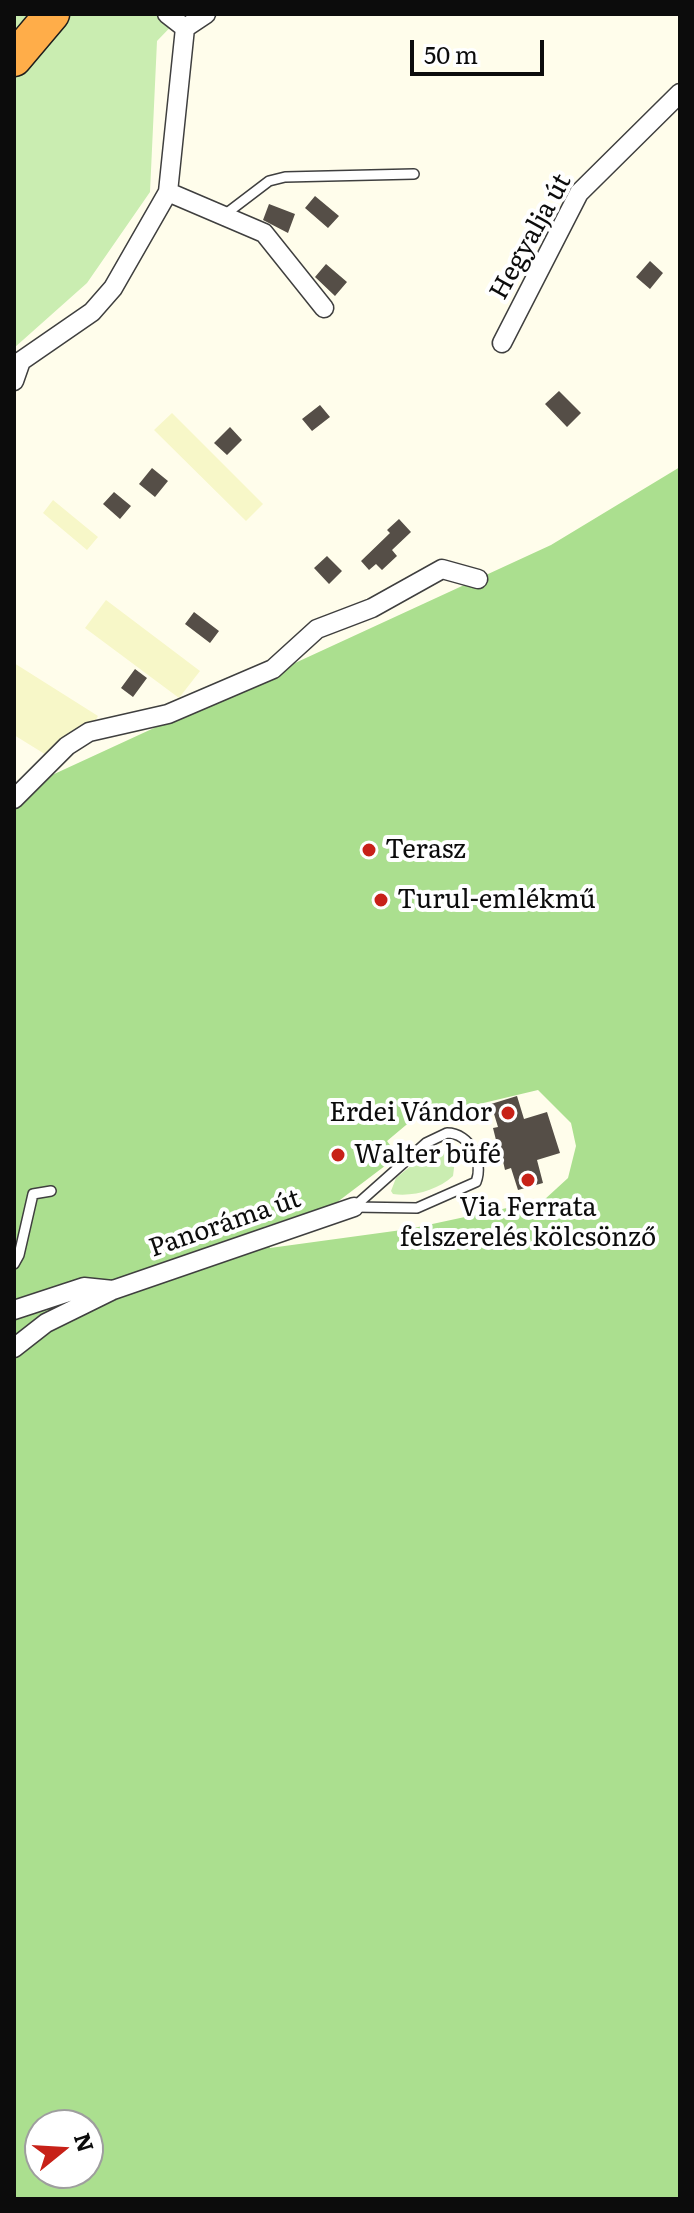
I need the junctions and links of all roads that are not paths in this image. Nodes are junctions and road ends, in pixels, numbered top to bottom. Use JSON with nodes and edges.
{"nodes":[{"id":1,"x":167,"y":14,"type":"edge"},
{"id":2,"x":206,"y":14,"type":"edge"},
{"id":3,"x":48,"y":18,"type":"edge"},
{"id":4,"x":185,"y":28,"type":"junction"},
{"id":5,"x":14,"y":59,"type":"edge"},
{"id":6,"x":680,"y":93,"type":"edge"},
{"id":7,"x":414,"y":174,"type":"dead end"},
{"id":8,"x":168,"y":192,"type":"junction"},
{"id":9,"x":223,"y":216,"type":"junction"},
{"id":10,"x":324,"y":308,"type":"dead end"},
{"id":11,"x":502,"y":343,"type":"dead end"},
{"id":12,"x":14,"y":381,"type":"edge"},
{"id":13,"x":478,"y":579,"type":"dead end"},
{"id":14,"x":14,"y":799,"type":"edge"},
{"id":15,"x":51,"y":1191,"type":"dead end"},
{"id":16,"x":354,"y":1207,"type":"junction"},
{"id":17,"x":14,"y":1264,"type":"edge"},
{"id":18,"x":113,"y":1290,"type":"junction"},
{"id":19,"x":14,"y":1310,"type":"edge"},
{"id":20,"x":14,"y":1348,"type":"edge"}],
"edges":[{"from":1,"to":4,"type":"street"},
{"from":2,"to":4,"type":"street"},
{"from":3,"to":5,"type":"highway"},
{"from":4,"to":8,"type":"street"},
{"from":6,"to":11,"type":"street","name":"Hegyalja út"},
{"from":7,"to":9,"type":"lane"},
{"from":8,"to":9,"type":"street"},
{"from":8,"to":12,"type":"street"},
{"from":9,"to":10,"type":"street"},
{"from":13,"to":14,"type":"street"},
{"from":15,"to":17,"type":"lane"},
{"from":16,"to":16,"type":"lane"},
{"from":16,"to":18,"type":"street","name":"Panoráma út"},
{"from":18,"to":19,"type":"street","name":"Panoráma út"},
{"from":18,"to":20,"type":"street","name":"Panoráma út"}]}
